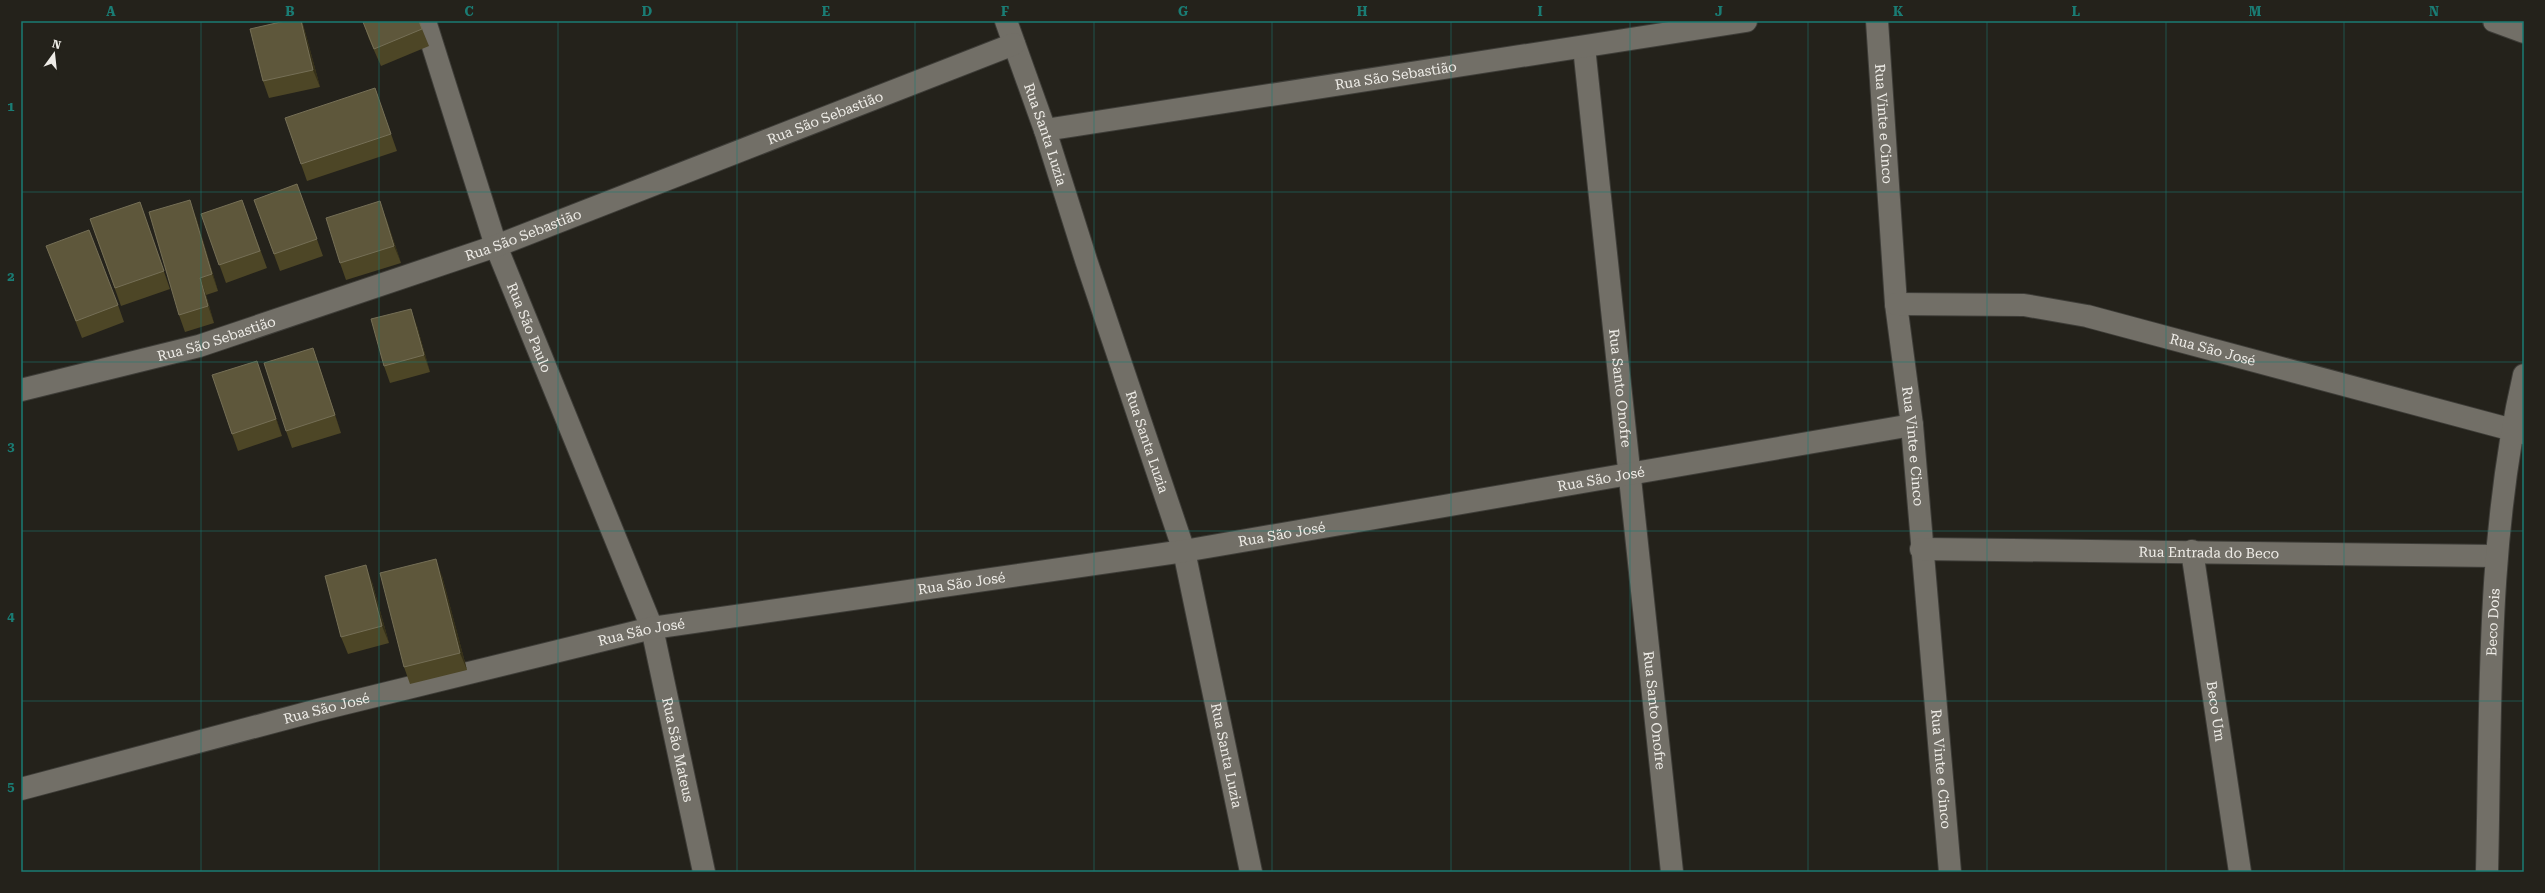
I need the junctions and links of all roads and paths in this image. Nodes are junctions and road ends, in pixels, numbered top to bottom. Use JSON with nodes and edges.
{"nodes":[{"id":1,"x":425,"y":21,"type":"edge"},
{"id":2,"x":1006,"y":21,"type":"edge"},
{"id":3,"x":1746,"y":21,"type":"edge"},
{"id":4,"x":1877,"y":21,"type":"edge"},
{"id":5,"x":2494,"y":21,"type":"edge"},
{"id":6,"x":2524,"y":32,"type":"edge"},
{"id":7,"x":1014,"y":44,"type":"junction"},
{"id":8,"x":1584,"y":47,"type":"junction"},
{"id":9,"x":1045,"y":130,"type":"junction"},
{"id":10,"x":496,"y":246,"type":"junction"},
{"id":11,"x":1896,"y":304,"type":"junction"},
{"id":12,"x":2524,"y":375,"type":"edge"},
{"id":13,"x":21,"y":390,"type":"edge"},
{"id":14,"x":1912,"y":425,"type":"junction"},
{"id":15,"x":2518,"y":431,"type":"edge"},
{"id":16,"x":1629,"y":474,"type":"junction"},
{"id":17,"x":1921,"y":549,"type":"junction"},
{"id":18,"x":1184,"y":551,"type":"junction"},
{"id":19,"x":2192,"y":551,"type":"junction"},
{"id":20,"x":2496,"y":556,"type":"junction"},
{"id":21,"x":652,"y":628,"type":"junction"},
{"id":22,"x":21,"y":789,"type":"edge"},
{"id":23,"x":704,"y":872,"type":"edge"},
{"id":24,"x":1251,"y":872,"type":"edge"},
{"id":25,"x":1672,"y":872,"type":"edge"},
{"id":26,"x":1950,"y":872,"type":"edge"},
{"id":27,"x":2240,"y":872,"type":"edge"},
{"id":28,"x":2486,"y":872,"type":"edge"}],
"edges":[{"from":1,"to":10,"type":"street","name":"Rua São Paulo"},
{"from":2,"to":7,"type":"street","name":"Rua Santa Luzia"},
{"from":3,"to":8,"type":"street","name":"Rua São Sebastião"},
{"from":4,"to":11,"type":"street","name":"Rua Vinte e Cinco"},
{"from":5,"to":6,"type":"street"},
{"from":7,"to":9,"type":"street","name":"Rua Santa Luzia"},
{"from":7,"to":10,"type":"street","name":"Rua São Sebastião"},
{"from":8,"to":9,"type":"street","name":"Rua São Sebastião"},
{"from":8,"to":16,"type":"street","name":"Rua Santo Onofre"},
{"from":9,"to":18,"type":"street","name":"Rua Santa Luzia"},
{"from":10,"to":13,"type":"street","name":"Rua São Sebastião"},
{"from":10,"to":21,"type":"street","name":"Rua São Paulo"},
{"from":11,"to":14,"type":"street","name":"Rua Vinte e Cinco"},
{"from":11,"to":15,"type":"street","name":"Rua São José"},
{"from":12,"to":15,"type":"street","name":"Beco Dois"},
{"from":14,"to":16,"type":"street","name":"Rua São José"},
{"from":14,"to":17,"type":"street","name":"Rua Vinte e Cinco"},
{"from":15,"to":20,"type":"street","name":"Beco Dois"},
{"from":16,"to":18,"type":"street","name":"Rua São José"},
{"from":16,"to":25,"type":"street","name":"Rua Santo Onofre"},
{"from":17,"to":19,"type":"street","name":"Rua Entrada do Beco"},
{"from":17,"to":26,"type":"street","name":"Rua Vinte e Cinco"},
{"from":18,"to":21,"type":"street","name":"Rua São José"},
{"from":18,"to":24,"type":"street","name":"Rua Santa Luzia"},
{"from":19,"to":20,"type":"street","name":"Rua Entrada do Beco"},
{"from":19,"to":27,"type":"street","name":"Beco Um"},
{"from":20,"to":28,"type":"street","name":"Beco Dois"},
{"from":21,"to":22,"type":"street","name":"Rua São José"},
{"from":21,"to":23,"type":"street","name":"Rua São Mateus"}]}
